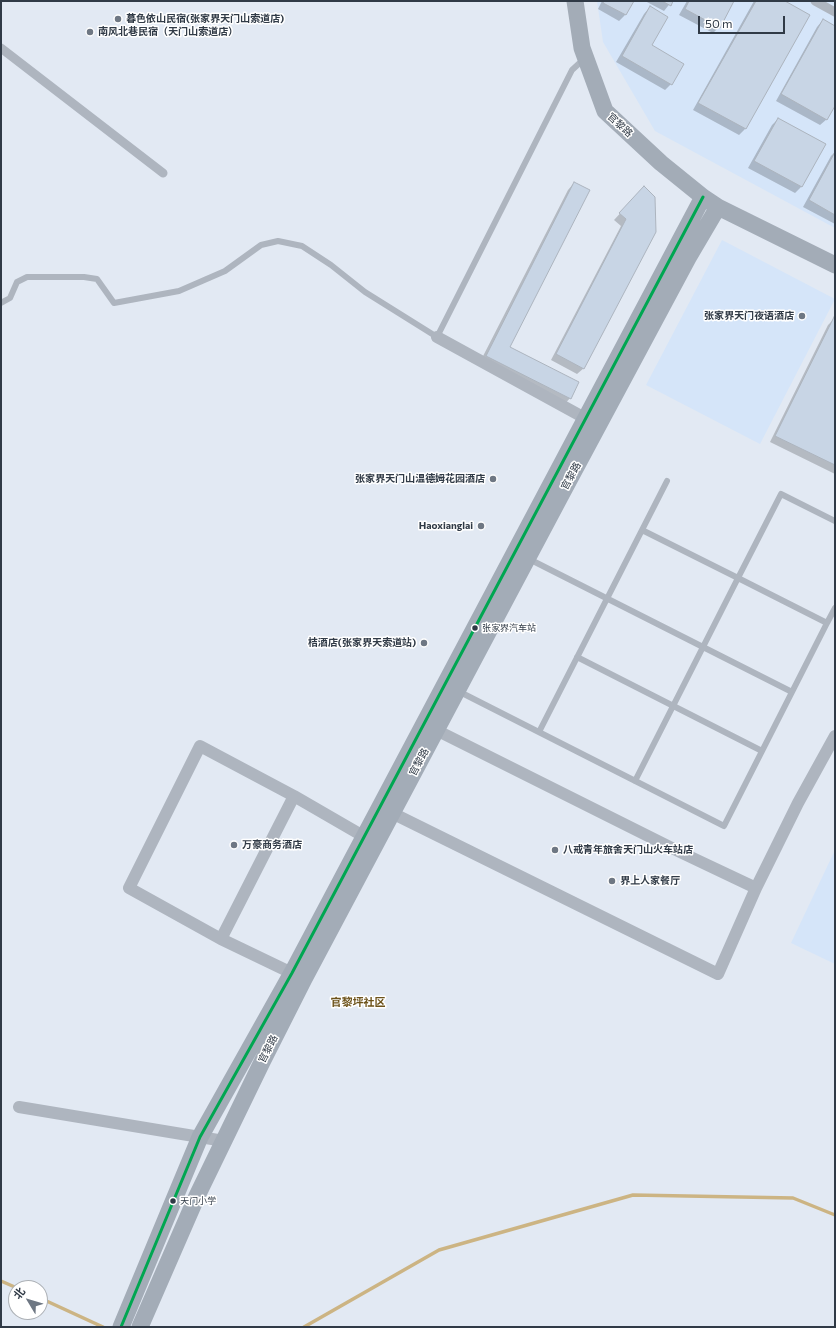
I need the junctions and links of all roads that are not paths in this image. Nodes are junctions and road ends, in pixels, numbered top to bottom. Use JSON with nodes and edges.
{"nodes":[{"id":1,"x":575,"y":1,"type":"edge"},
{"id":2,"x":814,"y":1,"type":"edge"},
{"id":3,"x":835,"y":12,"type":"edge"},
{"id":4,"x":1,"y":48,"type":"edge"},
{"id":5,"x":585,"y":58,"type":"junction"},
{"id":6,"x":162,"y":173,"type":"dead end"},
{"id":7,"x":703,"y":197,"type":"junction"},
{"id":8,"x":718,"y":207,"type":"junction"},
{"id":9,"x":835,"y":264,"type":"edge"},
{"id":10,"x":1,"y":303,"type":"edge"},
{"id":11,"x":437,"y":337,"type":"junction"},
{"id":12,"x":592,"y":422,"type":"junction"},
{"id":13,"x":667,"y":481,"type":"dead end"},
{"id":14,"x":835,"y":521,"type":"edge"},
{"id":15,"x":642,"y":530,"type":"junction"},
{"id":16,"x":528,"y":558,"type":"junction"},
{"id":17,"x":738,"y":578,"type":"junction"},
{"id":18,"x":607,"y":598,"type":"junction"},
{"id":19,"x":835,"y":608,"type":"edge"},
{"id":20,"x":827,"y":624,"type":"junction"},
{"id":21,"x":703,"y":647,"type":"junction"},
{"id":22,"x":577,"y":657,"type":"junction"},
{"id":23,"x":458,"y":691,"type":"junction"},
{"id":24,"x":792,"y":692,"type":"junction"},
{"id":25,"x":673,"y":706,"type":"junction"},
{"id":26,"x":430,"y":727,"type":"junction"},
{"id":27,"x":539,"y":732,"type":"junction"},
{"id":28,"x":835,"y":736,"type":"edge"},
{"id":29,"x":762,"y":751,"type":"junction"},
{"id":30,"x":635,"y":781,"type":"junction"},
{"id":31,"x":294,"y":796,"type":"junction"},
{"id":32,"x":392,"y":813,"type":"junction"},
{"id":33,"x":370,"y":840,"type":"junction"},
{"id":34,"x":756,"y":888,"type":"junction"},
{"id":35,"x":221,"y":939,"type":"junction"},
{"id":36,"x":298,"y":976,"type":"junction"},
{"id":37,"x":19,"y":1108,"type":"dead end"},
{"id":38,"x":200,"y":1137,"type":"junction"},
{"id":39,"x":224,"y":1140,"type":"junction"},
{"id":40,"x":121,"y":1327,"type":"edge"},
{"id":41,"x":140,"y":1327,"type":"edge"}],
"edges":[{"from":1,"to":5,"type":"main road","name":"官黎路"},
{"from":2,"to":3,"type":"street"},
{"from":4,"to":6,"type":"street"},
{"from":5,"to":7,"type":"main road","name":"官黎路"},
{"from":5,"to":11,"type":"lane"},
{"from":7,"to":8,"type":"main road","name":"官黎路"},
{"from":7,"to":12,"type":"main road","name":"官黎路"},
{"from":8,"to":9,"type":"main road","name":"官黎路"},
{"from":8,"to":12,"type":"main road","name":"官黎路"},
{"from":10,"to":11,"type":"lane"},
{"from":11,"to":12,"type":"street"},
{"from":12,"to":16,"type":"main road","name":"官黎路"},
{"from":12,"to":26,"type":"main road","name":"官黎路"},
{"from":13,"to":15,"type":"lane"},
{"from":14,"to":17,"type":"lane"},
{"from":15,"to":17,"type":"lane"},
{"from":15,"to":18,"type":"lane"},
{"from":16,"to":18,"type":"lane"},
{"from":16,"to":23,"type":"main road","name":"官黎路"},
{"from":17,"to":20,"type":"lane"},
{"from":17,"to":21,"type":"lane"},
{"from":18,"to":21,"type":"lane"},
{"from":18,"to":22,"type":"lane"},
{"from":19,"to":20,"type":"lane"},
{"from":20,"to":24,"type":"lane"},
{"from":21,"to":24,"type":"lane"},
{"from":21,"to":25,"type":"lane"},
{"from":22,"to":25,"type":"lane"},
{"from":22,"to":27,"type":"lane"},
{"from":23,"to":26,"type":"main road","name":"官黎路"},
{"from":23,"to":27,"type":"lane"},
{"from":24,"to":29,"type":"lane"},
{"from":25,"to":29,"type":"lane"},
{"from":25,"to":30,"type":"lane"},
{"from":26,"to":32,"type":"main road","name":"官黎路"},
{"from":26,"to":33,"type":"main road","name":"官黎路"},
{"from":26,"to":34,"type":"street"},
{"from":27,"to":30,"type":"lane"},
{"from":28,"to":34,"type":"street"},
{"from":29,"to":30,"type":"lane"},
{"from":31,"to":33,"type":"street"},
{"from":31,"to":35,"type":"street"},
{"from":31,"to":35,"type":"street"},
{"from":32,"to":33,"type":"main road","name":"官黎路"},
{"from":32,"to":34,"type":"street"},
{"from":33,"to":36,"type":"main road","name":"官黎路"},
{"from":35,"to":36,"type":"street"},
{"from":36,"to":38,"type":"main road","name":"官黎路"},
{"from":36,"to":39,"type":"main road","name":"官黎路"},
{"from":37,"to":38,"type":"street"},
{"from":38,"to":39,"type":"street"},
{"from":38,"to":40,"type":"main road","name":"官黎路"},
{"from":39,"to":41,"type":"main road","name":"官黎路"}]}
